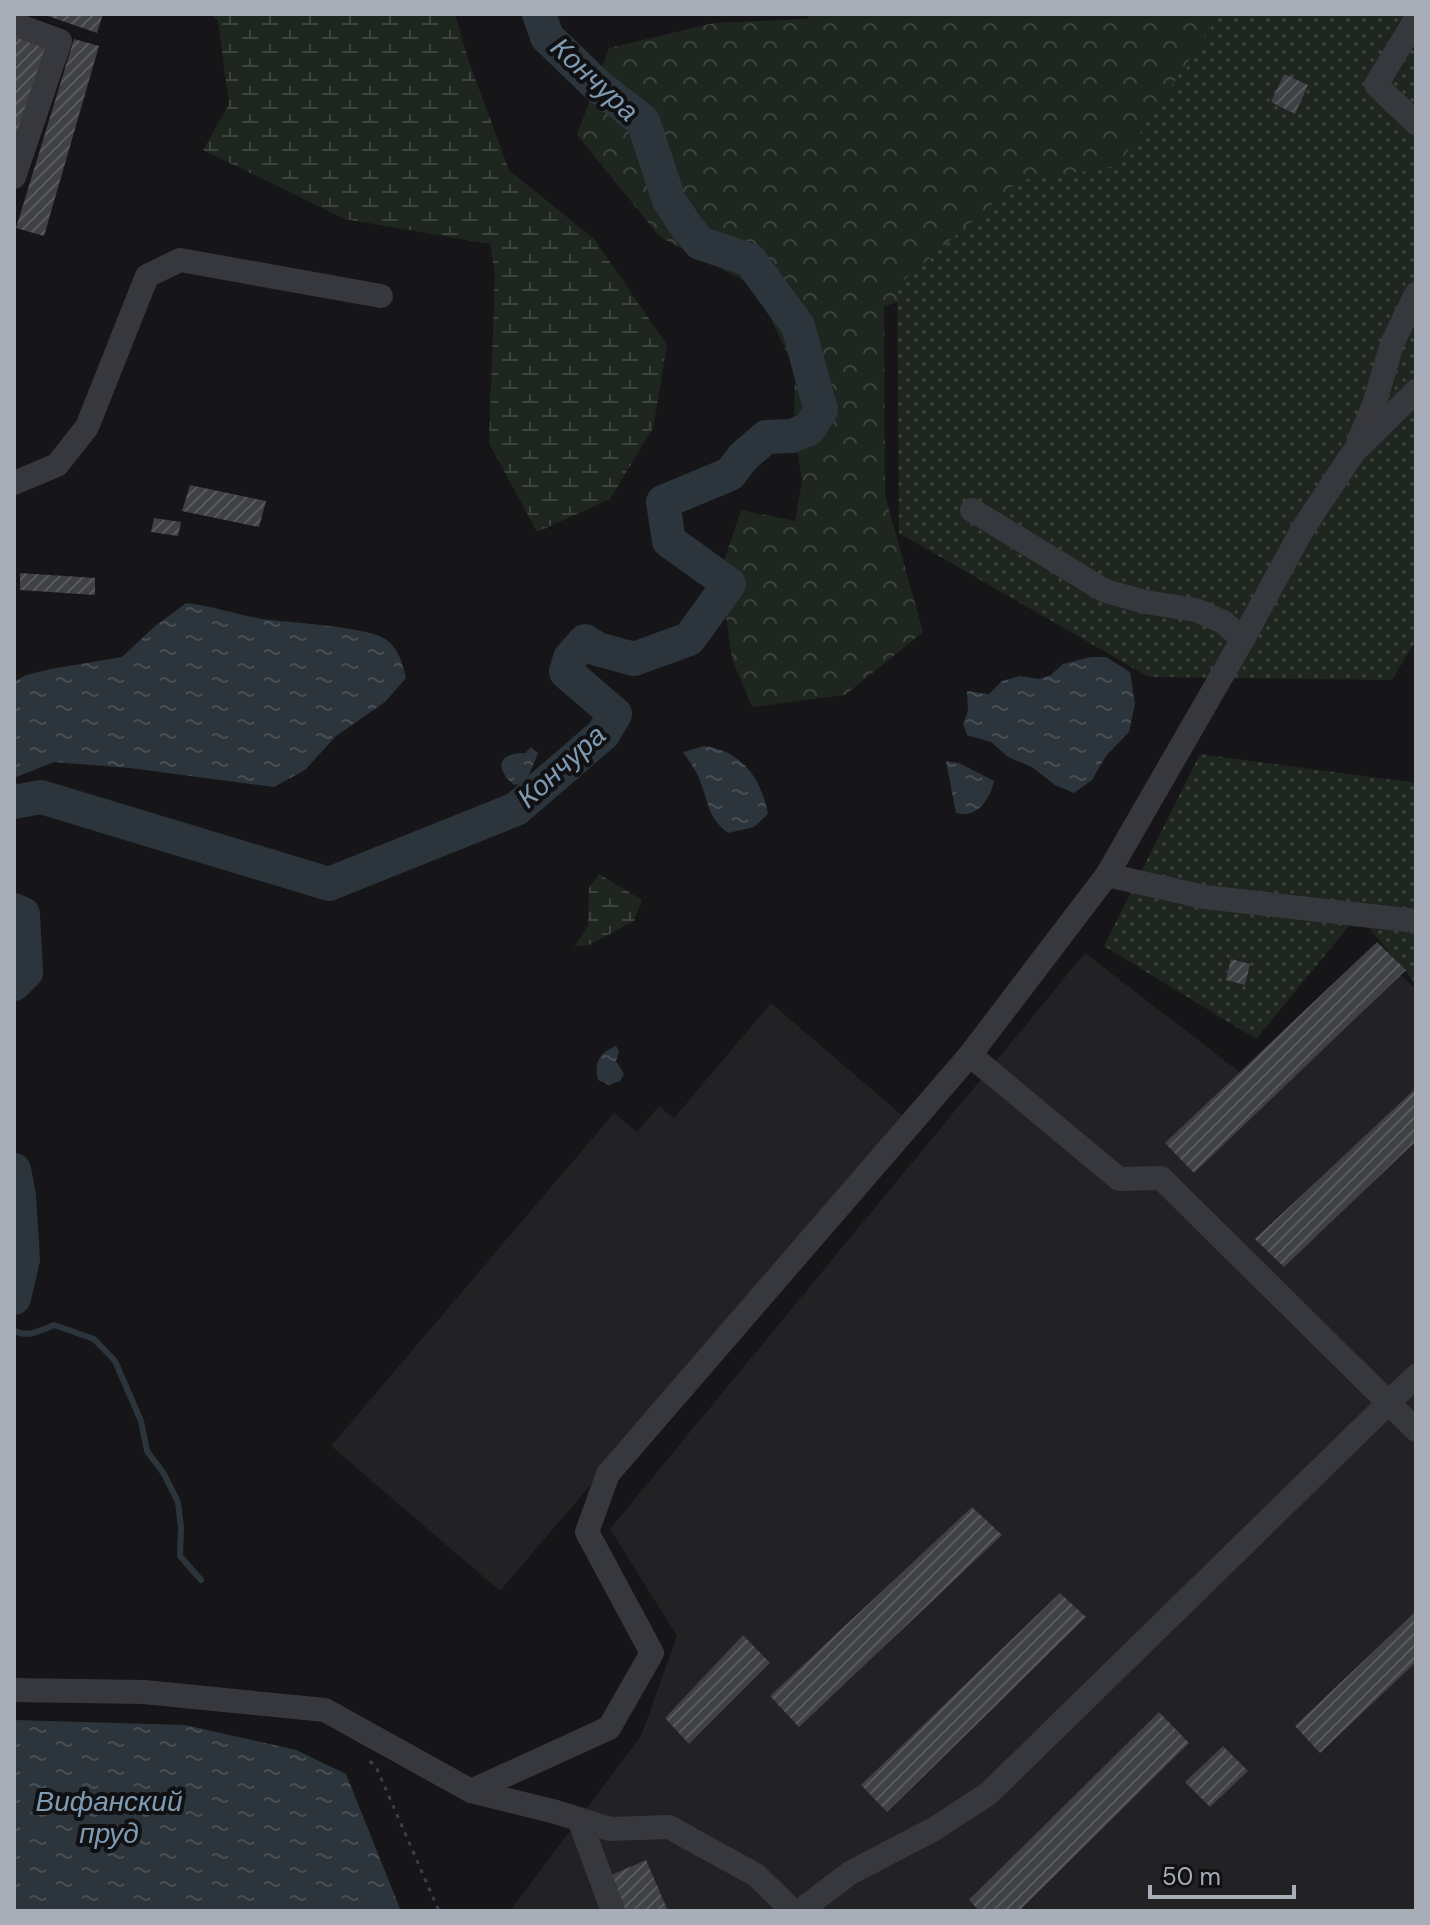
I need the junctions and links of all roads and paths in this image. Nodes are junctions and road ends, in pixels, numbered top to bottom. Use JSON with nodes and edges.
{"nodes":[{"id":1,"x":1416,"y":19,"type":"edge"},
{"id":2,"x":14,"y":24,"type":"edge"},
{"id":3,"x":1416,"y":123,"type":"edge"},
{"id":4,"x":14,"y":177,"type":"edge"},
{"id":5,"x":1416,"y":294,"type":"edge"},
{"id":6,"x":381,"y":296,"type":"dead end"},
{"id":7,"x":1416,"y":391,"type":"edge"},
{"id":8,"x":1353,"y":453,"type":"junction"},
{"id":9,"x":14,"y":483,"type":"edge"},
{"id":10,"x":972,"y":510,"type":"dead end"},
{"id":11,"x":1243,"y":639,"type":"junction"},
{"id":12,"x":1107,"y":875,"type":"junction"},
{"id":13,"x":1416,"y":921,"type":"edge"},
{"id":14,"x":970,"y":1055,"type":"junction"},
{"id":15,"x":1416,"y":1376,"type":"edge"},
{"id":16,"x":1389,"y":1403,"type":"junction"},
{"id":17,"x":1416,"y":1430,"type":"edge"},
{"id":18,"x":14,"y":1690,"type":"edge"},
{"id":19,"x":367,"y":1758,"type":"dead end"},
{"id":20,"x":471,"y":1791,"type":"junction"},
{"id":21,"x":579,"y":1819,"type":"junction"},
{"id":22,"x":439,"y":1911,"type":"edge"},
{"id":23,"x":613,"y":1911,"type":"edge"},
{"id":24,"x":793,"y":1911,"type":"edge"},
{"id":25,"x":800,"y":1911,"type":"edge"}],
"edges":[{"from":1,"to":3,"type":"street"},
{"from":2,"to":4,"type":"street"},
{"from":5,"to":8,"type":"street"},
{"from":6,"to":9,"type":"street"},
{"from":7,"to":8,"type":"street"},
{"from":8,"to":11,"type":"street"},
{"from":10,"to":11,"type":"street"},
{"from":11,"to":12,"type":"street"},
{"from":12,"to":13,"type":"street"},
{"from":12,"to":14,"type":"street"},
{"from":14,"to":16,"type":"street"},
{"from":14,"to":20,"type":"street"},
{"from":15,"to":16,"type":"street"},
{"from":16,"to":17,"type":"street"},
{"from":16,"to":25,"type":"street"},
{"from":18,"to":20,"type":"street"},
{"from":19,"to":22,"type":"path"},
{"from":20,"to":21,"type":"street"},
{"from":21,"to":23,"type":"street"},
{"from":21,"to":24,"type":"street"}]}
